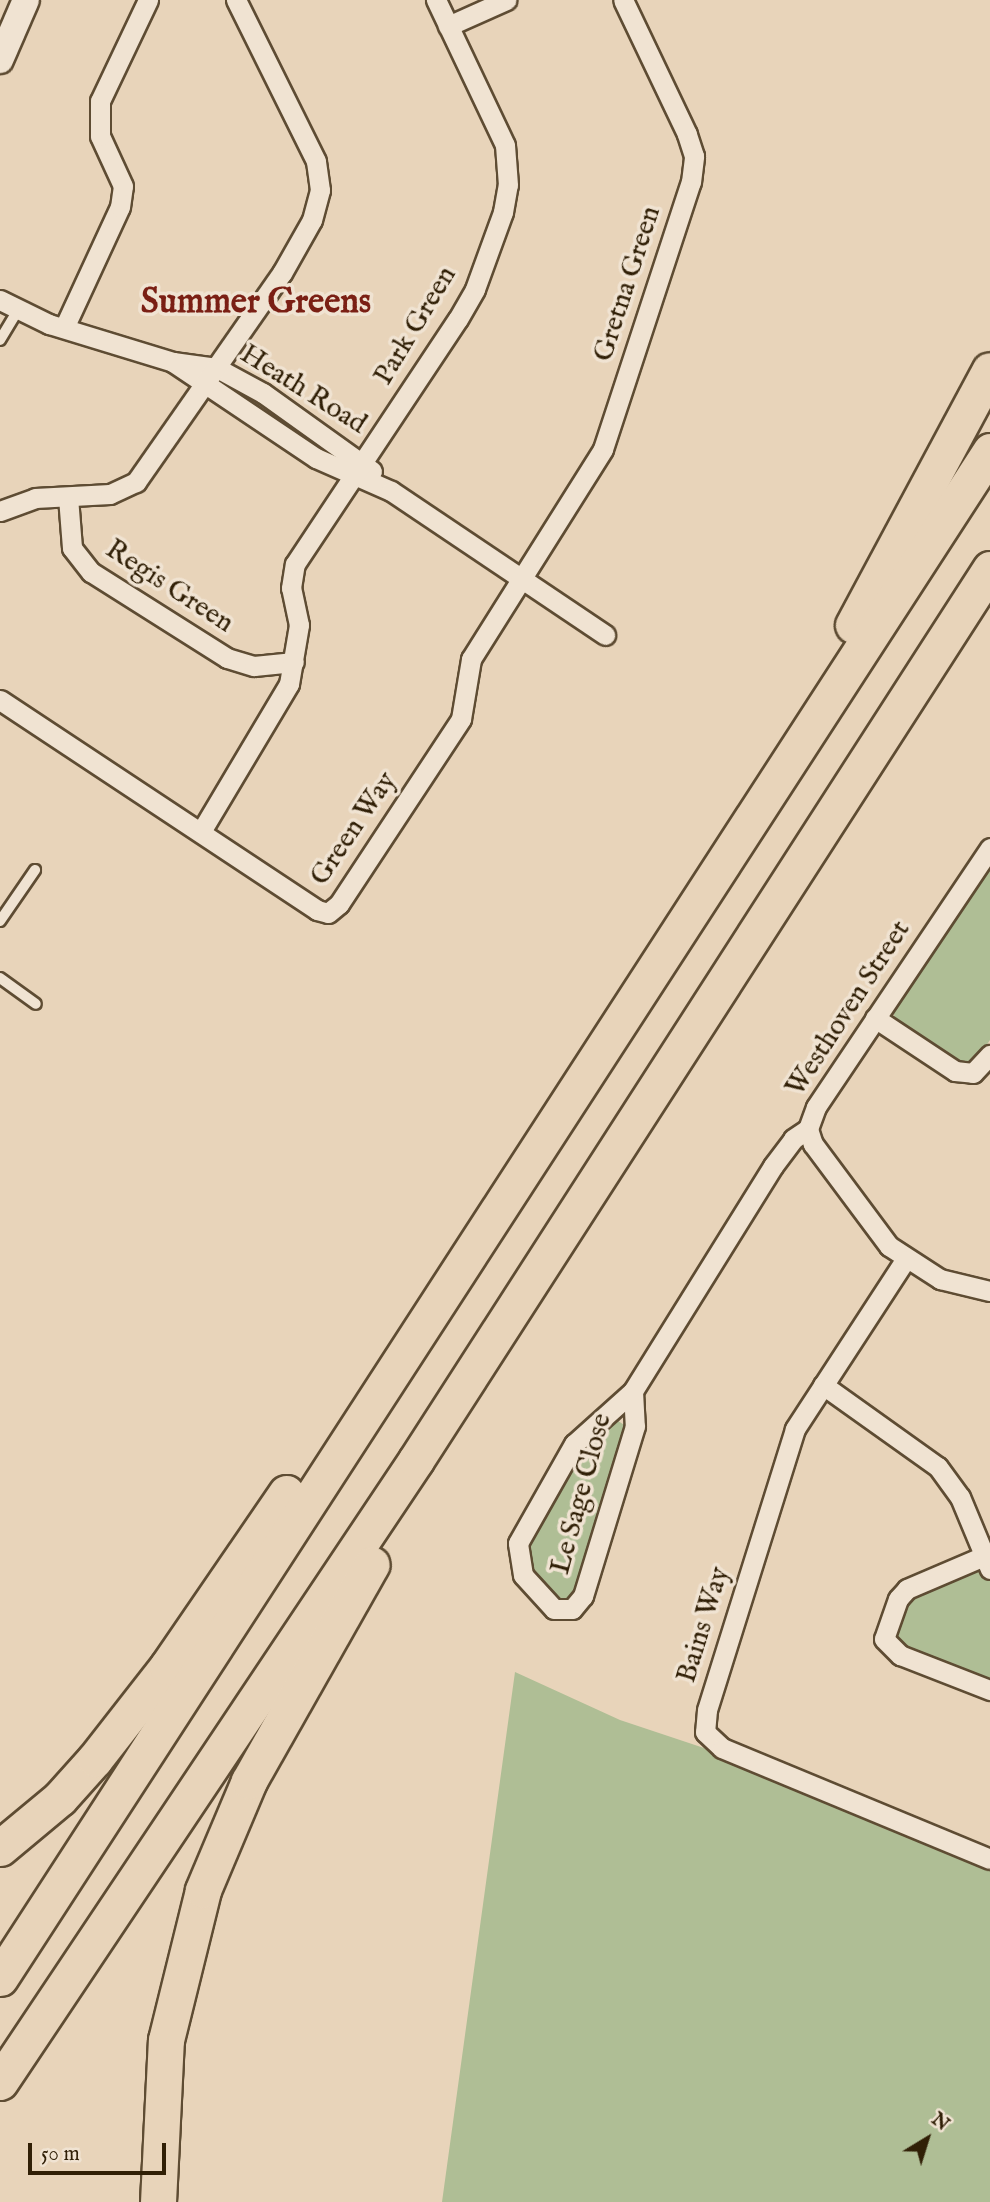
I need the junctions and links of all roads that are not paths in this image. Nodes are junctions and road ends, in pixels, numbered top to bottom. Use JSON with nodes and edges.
{"nodes":[{"id":1,"x":26,"y":0,"type":"edge"},
{"id":2,"x":148,"y":0,"type":"edge"},
{"id":3,"x":236,"y":0,"type":"edge"},
{"id":4,"x":436,"y":0,"type":"edge"},
{"id":5,"x":506,"y":0,"type":"edge"},
{"id":6,"x":623,"y":0,"type":"edge"},
{"id":7,"x":449,"y":26,"type":"junction"},
{"id":8,"x":0,"y":60,"type":"edge"},
{"id":9,"x":0,"y":300,"type":"edge"},
{"id":10,"x":18,"y":310,"type":"junction"},
{"id":11,"x":64,"y":328,"type":"junction"},
{"id":12,"x":0,"y":340,"type":"edge"},
{"id":13,"x":990,"y":370,"type":"edge"},
{"id":14,"x":211,"y":376,"type":"junction"},
{"id":15,"x":990,"y":451,"type":"edge"},
{"id":16,"x":360,"y":470,"type":"junction"},
{"id":17,"x":68,"y":497,"type":"junction"},
{"id":18,"x":0,"y":512,"type":"edge"},
{"id":19,"x":990,"y":569,"type":"edge"},
{"id":20,"x":524,"y":578,"type":"junction"},
{"id":21,"x":605,"y":635,"type":"dead end"},
{"id":22,"x":294,"y":662,"type":"junction"},
{"id":23,"x":0,"y":700,"type":"edge"},
{"id":24,"x":754,"y":814,"type":"junction"},
{"id":25,"x":202,"y":830,"type":"junction"},
{"id":26,"x":990,"y":848,"type":"edge"},
{"id":27,"x":35,"y":870,"type":"dead end"},
{"id":28,"x":0,"y":897,"type":"edge"},
{"id":29,"x":11,"y":904,"type":"junction"},
{"id":30,"x":0,"y":921,"type":"edge"},
{"id":31,"x":0,"y":978,"type":"edge"},
{"id":32,"x":36,"y":1004,"type":"dead end"},
{"id":33,"x":875,"y":1018,"type":"junction"},
{"id":34,"x":990,"y":1055,"type":"edge"},
{"id":35,"x":808,"y":1129,"type":"junction"},
{"id":36,"x":905,"y":1260,"type":"junction"},
{"id":37,"x":450,"y":1280,"type":"junction"},
{"id":38,"x":990,"y":1291,"type":"edge"},
{"id":39,"x":822,"y":1385,"type":"junction"},
{"id":40,"x":633,"y":1391,"type":"junction"},
{"id":41,"x":416,"y":1460,"type":"junction"},
{"id":42,"x":987,"y":1563,"type":"edge"},
{"id":43,"x":990,"y":1690,"type":"edge"},
{"id":44,"x":0,"y":1848,"type":"edge"},
{"id":45,"x":990,"y":1859,"type":"edge"},
{"id":46,"x":0,"y":1978,"type":"edge"},
{"id":47,"x":0,"y":2082,"type":"edge"},
{"id":48,"x":158,"y":2202,"type":"edge"}],
"edges":[{"from":1,"to":8,"type":"street"},
{"from":2,"to":11,"type":"street"},
{"from":3,"to":14,"type":"street"},
{"from":4,"to":7,"type":"street","name":"Park Green"},
{"from":5,"to":7,"type":"street"},
{"from":6,"to":20,"type":"street","name":"Gretna Green"},
{"from":7,"to":16,"type":"street","name":"Park Green"},
{"from":9,"to":10,"type":"street","name":"Heath Road"},
{"from":10,"to":11,"type":"street","name":"Heath Road"},
{"from":10,"to":12,"type":"lane"},
{"from":11,"to":14,"type":"street","name":"Heath Road"},
{"from":13,"to":24,"type":"highway"},
{"from":14,"to":16,"type":"street","name":"Heath Road"},
{"from":14,"to":17,"type":"street"},
{"from":15,"to":24,"type":"highway"},
{"from":16,"to":20,"type":"street","name":"Heath Road"},
{"from":16,"to":22,"type":"street","name":"Park Green"},
{"from":17,"to":18,"type":"street"},
{"from":17,"to":22,"type":"street","name":"Regis Green"},
{"from":19,"to":41,"type":"highway"},
{"from":20,"to":21,"type":"street","name":"Heath Road"},
{"from":20,"to":25,"type":"street","name":"Green Way"},
{"from":22,"to":25,"type":"street","name":"Park Green"},
{"from":23,"to":25,"type":"street","name":"Green Way"},
{"from":24,"to":37,"type":"highway"},
{"from":26,"to":33,"type":"street","name":"Westhoven Street"},
{"from":27,"to":29,"type":"lane"},
{"from":28,"to":29,"type":"lane"},
{"from":29,"to":30,"type":"lane"},
{"from":31,"to":32,"type":"lane"},
{"from":33,"to":34,"type":"street"},
{"from":33,"to":35,"type":"street","name":"Westhoven Street"},
{"from":35,"to":36,"type":"street","name":"Westhoven Street"},
{"from":35,"to":40,"type":"street","name":"Le Sage Close"},
{"from":36,"to":38,"type":"street","name":"Westhoven Street"},
{"from":36,"to":39,"type":"street","name":"Bains Way"},
{"from":37,"to":44,"type":"highway"},
{"from":37,"to":46,"type":"highway"},
{"from":39,"to":42,"type":"street"},
{"from":39,"to":45,"type":"street","name":"Bains Way"},
{"from":40,"to":40,"type":"street","name":"Le Sage Close"},
{"from":41,"to":47,"type":"highway"},
{"from":41,"to":48,"type":"highway"},
{"from":42,"to":43,"type":"street"}]}
